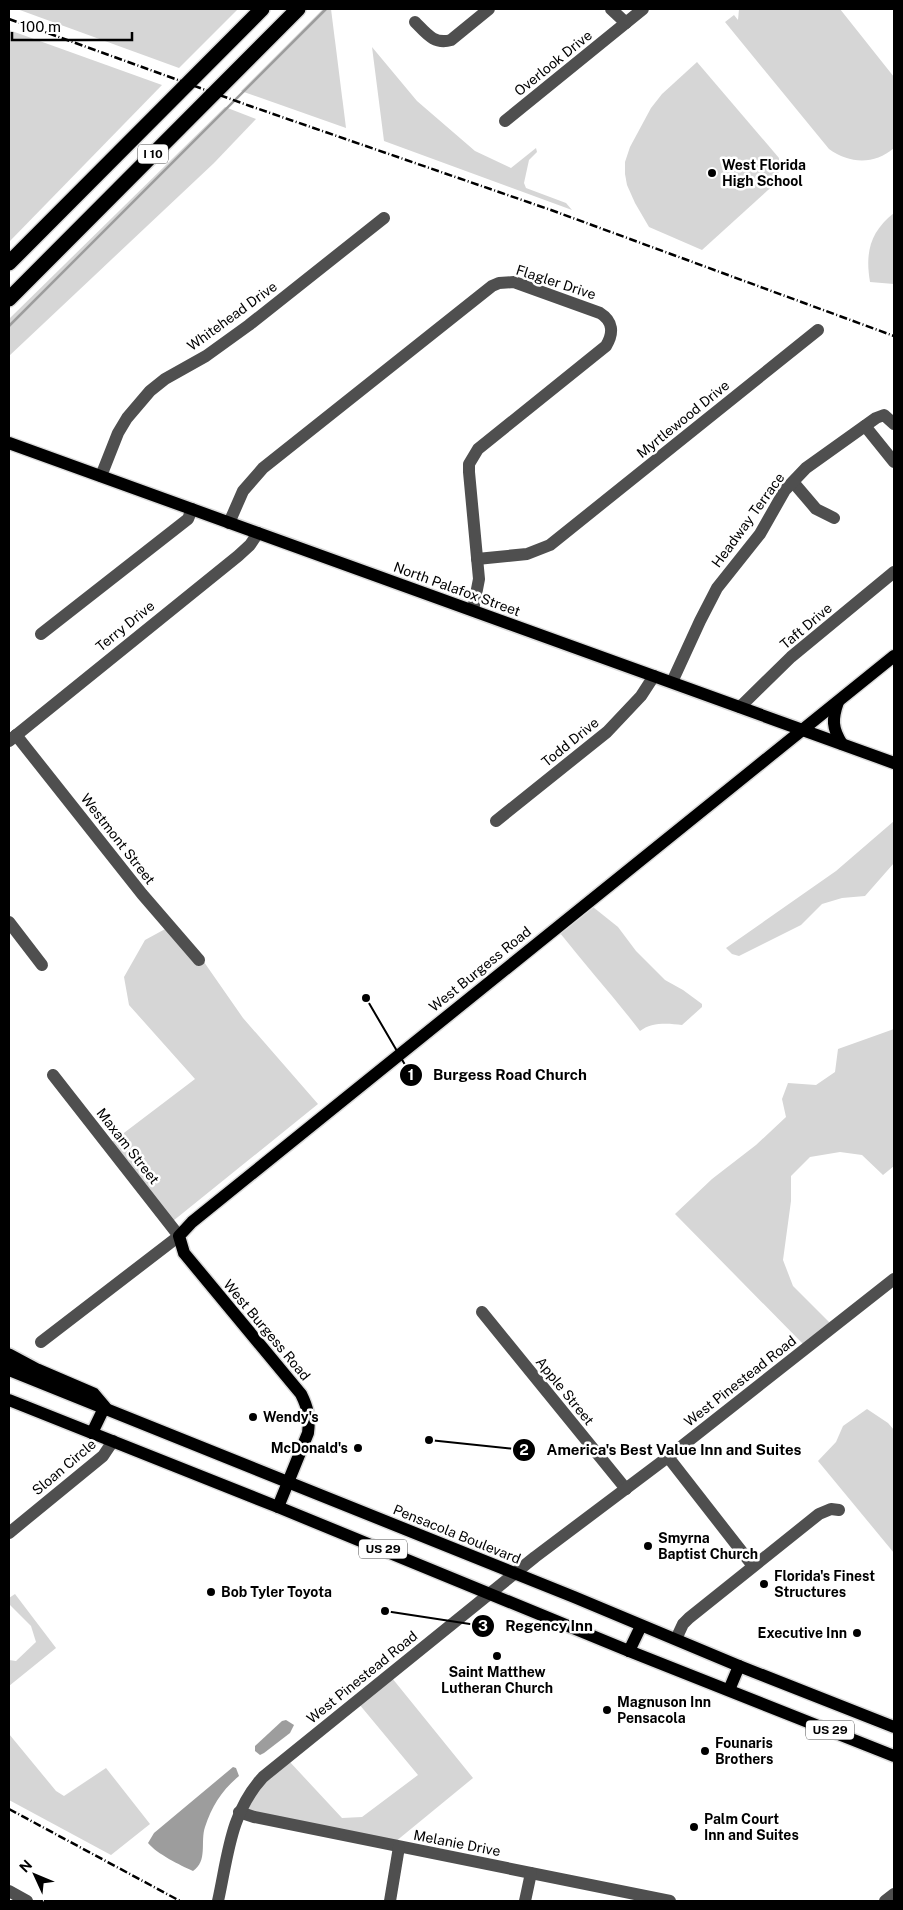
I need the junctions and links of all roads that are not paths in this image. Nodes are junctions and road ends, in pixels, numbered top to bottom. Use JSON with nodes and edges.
{"nodes":[{"id":1,"x":262,"y":9,"type":"edge"},
{"id":2,"x":298,"y":9,"type":"edge"},
{"id":3,"x":489,"y":9,"type":"edge"},
{"id":4,"x":611,"y":9,"type":"edge"},
{"id":5,"x":644,"y":9,"type":"edge"},
{"id":6,"x":415,"y":22,"type":"dead end"},
{"id":7,"x":626,"y":23,"type":"junction"},
{"id":8,"x":505,"y":121,"type":"dead end"},
{"id":9,"x":384,"y":218,"type":"dead end"},
{"id":10,"x":9,"y":263,"type":"edge"},
{"id":11,"x":9,"y":299,"type":"edge"},
{"id":12,"x":818,"y":330,"type":"dead end"},
{"id":13,"x":894,"y":424,"type":"edge"},
{"id":14,"x":865,"y":426,"type":"junction"},
{"id":15,"x":9,"y":444,"type":"edge"},
{"id":16,"x":894,"y":462,"type":"edge"},
{"id":17,"x":101,"y":476,"type":"junction"},
{"id":18,"x":793,"y":482,"type":"junction"},
{"id":19,"x":192,"y":509,"type":"junction"},
{"id":20,"x":834,"y":518,"type":"dead end"},
{"id":21,"x":229,"y":523,"type":"junction"},
{"id":22,"x":258,"y":533,"type":"junction"},
{"id":23,"x":477,"y":559,"type":"junction"},
{"id":24,"x":894,"y":572,"type":"edge"},
{"id":25,"x":473,"y":610,"type":"junction"},
{"id":26,"x":41,"y":634,"type":"dead end"},
{"id":27,"x":894,"y":656,"type":"edge"},
{"id":28,"x":654,"y":676,"type":"junction"},
{"id":29,"x":672,"y":682,"type":"junction"},
{"id":30,"x":838,"y":702,"type":"junction"},
{"id":31,"x":740,"y":707,"type":"junction"},
{"id":32,"x":803,"y":730,"type":"junction"},
{"id":33,"x":12,"y":738,"type":"edge"},
{"id":34,"x":842,"y":744,"type":"junction"},
{"id":35,"x":894,"y":763,"type":"edge"},
{"id":36,"x":496,"y":821,"type":"dead end"},
{"id":37,"x":9,"y":922,"type":"edge"},
{"id":38,"x":199,"y":960,"type":"dead end"},
{"id":39,"x":42,"y":965,"type":"dead end"},
{"id":40,"x":53,"y":1075,"type":"dead end"},
{"id":41,"x":179,"y":1236,"type":"junction"},
{"id":42,"x":894,"y":1279,"type":"edge"},
{"id":43,"x":482,"y":1312,"type":"dead end"},
{"id":44,"x":41,"y":1342,"type":"dead end"},
{"id":45,"x":9,"y":1356,"type":"edge"},
{"id":46,"x":9,"y":1370,"type":"edge"},
{"id":47,"x":9,"y":1377,"type":"edge"},
{"id":48,"x":9,"y":1400,"type":"edge"},
{"id":49,"x":103,"y":1411,"type":"junction"},
{"id":50,"x":92,"y":1433,"type":"junction"},
{"id":51,"x":113,"y":1441,"type":"junction"},
{"id":52,"x":668,"y":1457,"type":"junction"},
{"id":53,"x":288,"y":1482,"type":"junction"},
{"id":54,"x":626,"y":1489,"type":"junction"},
{"id":55,"x":278,"y":1507,"type":"junction"},
{"id":56,"x":839,"y":1510,"type":"dead end"},
{"id":57,"x":9,"y":1533,"type":"edge"},
{"id":58,"x":753,"y":1566,"type":"junction"},
{"id":59,"x":515,"y":1573,"type":"junction"},
{"id":60,"x":491,"y":1593,"type":"junction"},
{"id":61,"x":641,"y":1626,"type":"junction"},
{"id":62,"x":676,"y":1640,"type":"junction"},
{"id":63,"x":629,"y":1650,"type":"junction"},
{"id":64,"x":740,"y":1666,"type":"junction"},
{"id":65,"x":729,"y":1690,"type":"junction"},
{"id":66,"x":894,"y":1727,"type":"edge"},
{"id":67,"x":894,"y":1756,"type":"edge"},
{"id":68,"x":239,"y":1812,"type":"junction"},
{"id":69,"x":399,"y":1847,"type":"junction"},
{"id":70,"x":531,"y":1873,"type":"junction"},
{"id":71,"x":9,"y":1892,"type":"edge"},
{"id":72,"x":894,"y":1894,"type":"edge"},
{"id":73,"x":27,"y":1901,"type":"edge"},
{"id":74,"x":218,"y":1901,"type":"edge"},
{"id":75,"x":390,"y":1901,"type":"edge"},
{"id":76,"x":525,"y":1901,"type":"edge"},
{"id":77,"x":664,"y":1901,"type":"edge"},
{"id":78,"x":886,"y":1901,"type":"edge"}],
"edges":[{"from":1,"to":10,"type":"highway","number":"I 10"},
{"from":2,"to":11,"type":"highway","number":"I 10"},
{"from":3,"to":6,"type":"street"},
{"from":4,"to":7,"type":"street"},
{"from":5,"to":7,"type":"street","name":"Overlook Drive"},
{"from":7,"to":8,"type":"street","name":"Overlook Drive"},
{"from":9,"to":17,"type":"street","name":"Whitehead Drive"},
{"from":12,"to":23,"type":"street","name":"Myrtlewood Drive"},
{"from":13,"to":14,"type":"street","name":"Headway Terrace"},
{"from":14,"to":16,"type":"street"},
{"from":14,"to":18,"type":"street","name":"Headway Terrace"},
{"from":15,"to":17,"type":"main road","name":"North Palafox Street"},
{"from":17,"to":19,"type":"main road","name":"North Palafox Street"},
{"from":18,"to":20,"type":"street"},
{"from":18,"to":29,"type":"street","name":"Headway Terrace"},
{"from":19,"to":21,"type":"main road","name":"North Palafox Street"},
{"from":19,"to":26,"type":"street"},
{"from":21,"to":22,"type":"main road","name":"North Palafox Street"},
{"from":21,"to":23,"type":"street","name":"Flagler Drive"},
{"from":22,"to":25,"type":"main road","name":"North Palafox Street"},
{"from":22,"to":33,"type":"street","name":"Terry Drive"},
{"from":23,"to":25,"type":"street","name":"Flagler Drive"},
{"from":24,"to":31,"type":"street","name":"Taft Drive"},
{"from":25,"to":28,"type":"main road","name":"North Palafox Street"},
{"from":27,"to":30,"type":"main road","name":"West Burgess Road"},
{"from":28,"to":29,"type":"main road","name":"North Palafox Street"},
{"from":28,"to":36,"type":"street","name":"Todd Drive"},
{"from":29,"to":31,"type":"main road","name":"North Palafox Street"},
{"from":30,"to":32,"type":"main road","name":"West Burgess Road"},
{"from":30,"to":34,"type":"main road"},
{"from":31,"to":32,"type":"main road","name":"North Palafox Street"},
{"from":32,"to":34,"type":"main road","name":"North Palafox Street"},
{"from":32,"to":41,"type":"main road","name":"West Burgess Road"},
{"from":33,"to":38,"type":"street","name":"Westmont Street"},
{"from":34,"to":35,"type":"main road","name":"North Palafox Street"},
{"from":37,"to":39,"type":"street"},
{"from":40,"to":41,"type":"street","name":"Maxam Street"},
{"from":41,"to":44,"type":"street","name":"West Burgess Road"},
{"from":41,"to":53,"type":"main road","name":"West Burgess Road"},
{"from":42,"to":52,"type":"street","name":"West Pinestead Road"},
{"from":43,"to":54,"type":"street","name":"Apple Street"},
{"from":45,"to":49,"type":"highway"},
{"from":46,"to":49,"type":"main road","name":"Pensacola Boulevard","number":"US 29"},
{"from":47,"to":49,"type":"main road"},
{"from":48,"to":50,"type":"main road","number":"US 29"},
{"from":49,"to":50,"type":"main road"},
{"from":49,"to":53,"type":"main road","name":"Pensacola Boulevard","number":"US 29"},
{"from":50,"to":51,"type":"main road","number":"US 29"},
{"from":51,"to":55,"type":"main road","number":"US 29"},
{"from":51,"to":57,"type":"street","name":"Sloan Circle"},
{"from":52,"to":54,"type":"street","name":"West Pinestead Road"},
{"from":52,"to":58,"type":"street"},
{"from":53,"to":55,"type":"main road","name":"West Burgess Road"},
{"from":53,"to":59,"type":"main road","name":"Pensacola Boulevard","number":"US 29"},
{"from":54,"to":59,"type":"street","name":"West Pinestead Road"},
{"from":55,"to":60,"type":"main road","number":"US 29"},
{"from":56,"to":58,"type":"street"},
{"from":58,"to":62,"type":"street"},
{"from":59,"to":60,"type":"street","name":"West Pinestead Road"},
{"from":59,"to":61,"type":"main road","name":"Pensacola Boulevard","number":"US 29"},
{"from":60,"to":63,"type":"main road","number":"US 29"},
{"from":60,"to":68,"type":"street","name":"West Pinestead Road"},
{"from":61,"to":62,"type":"main road","name":"Pensacola Boulevard","number":"US 29"},
{"from":61,"to":63,"type":"main road"},
{"from":62,"to":64,"type":"main road","name":"Pensacola Boulevard","number":"US 29"},
{"from":63,"to":65,"type":"main road","number":"US 29"},
{"from":64,"to":65,"type":"main road"},
{"from":64,"to":66,"type":"main road","name":"Pensacola Boulevard","number":"US 29"},
{"from":65,"to":67,"type":"main road","number":"US 29"},
{"from":68,"to":69,"type":"street","name":"Melanie Drive"},
{"from":68,"to":74,"type":"street","name":"West Pinestead Road"},
{"from":69,"to":70,"type":"street","name":"Melanie Drive"},
{"from":69,"to":75,"type":"street"},
{"from":70,"to":76,"type":"street"},
{"from":70,"to":77,"type":"street","name":"Melanie Drive"},
{"from":71,"to":73,"type":"street"},
{"from":72,"to":78,"type":"street"}]}
